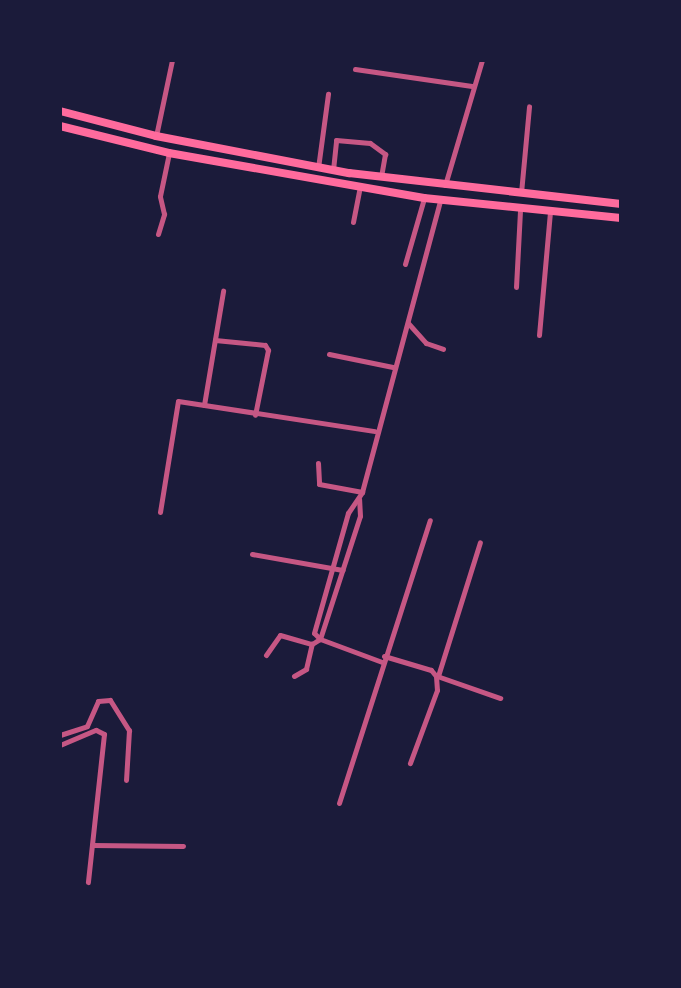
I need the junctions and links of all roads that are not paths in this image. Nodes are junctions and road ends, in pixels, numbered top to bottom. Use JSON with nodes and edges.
{"nodes":[{"id":1,"x":172,"y":60,"type":"edge"},
{"id":2,"x":482,"y":60,"type":"edge"},
{"id":3,"x":356,"y":69,"type":"dead end"},
{"id":4,"x":472,"y":86,"type":"junction"},
{"id":5,"x":328,"y":94,"type":"dead end"},
{"id":6,"x":529,"y":106,"type":"dead end"},
{"id":7,"x":60,"y":111,"type":"edge"},
{"id":8,"x":60,"y":126,"type":"edge"},
{"id":9,"x":156,"y":135,"type":"junction"},
{"id":10,"x":169,"y":153,"type":"junction"},
{"id":11,"x":318,"y":168,"type":"junction"},
{"id":12,"x":333,"y":170,"type":"junction"},
{"id":13,"x":381,"y":177,"type":"junction"},
{"id":14,"x":444,"y":186,"type":"junction"},
{"id":15,"x":360,"y":187,"type":"junction"},
{"id":16,"x":521,"y":195,"type":"junction"},
{"id":17,"x":424,"y":198,"type":"junction"},
{"id":18,"x":440,"y":200,"type":"junction"},
{"id":19,"x":621,"y":204,"type":"edge"},
{"id":20,"x":520,"y":210,"type":"junction"},
{"id":21,"x":550,"y":212,"type":"junction"},
{"id":22,"x":621,"y":218,"type":"edge"},
{"id":23,"x":353,"y":222,"type":"dead end"},
{"id":24,"x":158,"y":234,"type":"dead end"},
{"id":25,"x":405,"y":264,"type":"dead end"},
{"id":26,"x":516,"y":286,"type":"dead end"},
{"id":27,"x":223,"y":291,"type":"dead end"},
{"id":28,"x":408,"y":323,"type":"junction"},
{"id":29,"x":539,"y":335,"type":"dead end"},
{"id":30,"x":215,"y":340,"type":"junction"},
{"id":31,"x":443,"y":349,"type":"dead end"},
{"id":32,"x":329,"y":354,"type":"dead end"},
{"id":33,"x":393,"y":368,"type":"junction"},
{"id":34,"x":204,"y":405,"type":"junction"},
{"id":35,"x":255,"y":414,"type":"junction"},
{"id":36,"x":375,"y":431,"type":"junction"},
{"id":37,"x":318,"y":463,"type":"dead end"},
{"id":38,"x":362,"y":492,"type":"junction"},
{"id":39,"x":359,"y":499,"type":"junction"},
{"id":40,"x":160,"y":512,"type":"dead end"},
{"id":41,"x":430,"y":520,"type":"dead end"},
{"id":42,"x":480,"y":542,"type":"dead end"},
{"id":43,"x":252,"y":554,"type":"dead end"},
{"id":44,"x":332,"y":568,"type":"junction"},
{"id":45,"x":343,"y":570,"type":"junction"},
{"id":46,"x":320,"y":639,"type":"junction"},
{"id":47,"x":312,"y":644,"type":"junction"},
{"id":48,"x":266,"y":655,"type":"dead end"},
{"id":49,"x":383,"y":659,"type":"junction"},
{"id":50,"x":294,"y":676,"type":"dead end"},
{"id":51,"x":437,"y":676,"type":"junction"},
{"id":52,"x":500,"y":698,"type":"dead end"},
{"id":53,"x":60,"y":735,"type":"edge"},
{"id":54,"x":60,"y":745,"type":"edge"},
{"id":55,"x":410,"y":763,"type":"dead end"},
{"id":56,"x":126,"y":780,"type":"dead end"},
{"id":57,"x":339,"y":803,"type":"dead end"},
{"id":58,"x":92,"y":845,"type":"junction"},
{"id":59,"x":183,"y":846,"type":"dead end"},
{"id":60,"x":88,"y":882,"type":"dead end"}],
"edges":[{"from":1,"to":9,"type":"street"},
{"from":2,"to":4,"type":"street"},
{"from":3,"to":4,"type":"street"},
{"from":4,"to":14,"type":"street"},
{"from":5,"to":11,"type":"street"},
{"from":6,"to":16,"type":"street"},
{"from":7,"to":9,"type":"highway"},
{"from":8,"to":10,"type":"highway"},
{"from":9,"to":11,"type":"highway"},
{"from":10,"to":15,"type":"highway"},
{"from":10,"to":24,"type":"street"},
{"from":11,"to":12,"type":"highway"},
{"from":12,"to":13,"type":"highway"},
{"from":12,"to":13,"type":"street"},
{"from":13,"to":14,"type":"highway"},
{"from":14,"to":16,"type":"highway"},
{"from":15,"to":17,"type":"highway"},
{"from":15,"to":23,"type":"street"},
{"from":16,"to":19,"type":"highway"},
{"from":17,"to":18,"type":"highway"},
{"from":17,"to":25,"type":"street"},
{"from":18,"to":20,"type":"highway"},
{"from":18,"to":28,"type":"street"},
{"from":20,"to":21,"type":"highway"},
{"from":20,"to":26,"type":"street"},
{"from":21,"to":22,"type":"highway"},
{"from":21,"to":29,"type":"street"},
{"from":27,"to":30,"type":"street"},
{"from":28,"to":31,"type":"street"},
{"from":28,"to":33,"type":"street"},
{"from":30,"to":34,"type":"street"},
{"from":30,"to":35,"type":"street"},
{"from":32,"to":33,"type":"street"},
{"from":33,"to":36,"type":"street"},
{"from":34,"to":35,"type":"street"},
{"from":34,"to":40,"type":"street"},
{"from":35,"to":36,"type":"street"},
{"from":36,"to":38,"type":"street"},
{"from":37,"to":38,"type":"street"},
{"from":38,"to":39,"type":"street"},
{"from":39,"to":44,"type":"street"},
{"from":39,"to":45,"type":"street"},
{"from":41,"to":49,"type":"street"},
{"from":42,"to":51,"type":"street"},
{"from":43,"to":44,"type":"street"},
{"from":44,"to":45,"type":"street"},
{"from":44,"to":46,"type":"street"},
{"from":45,"to":46,"type":"street"},
{"from":46,"to":47,"type":"street"},
{"from":46,"to":49,"type":"street"},
{"from":47,"to":48,"type":"street"},
{"from":47,"to":50,"type":"street"},
{"from":49,"to":51,"type":"street"},
{"from":49,"to":57,"type":"street"},
{"from":51,"to":52,"type":"street"},
{"from":51,"to":55,"type":"street"},
{"from":53,"to":56,"type":"street"},
{"from":54,"to":58,"type":"street"},
{"from":58,"to":59,"type":"street"},
{"from":58,"to":60,"type":"street"}]}
